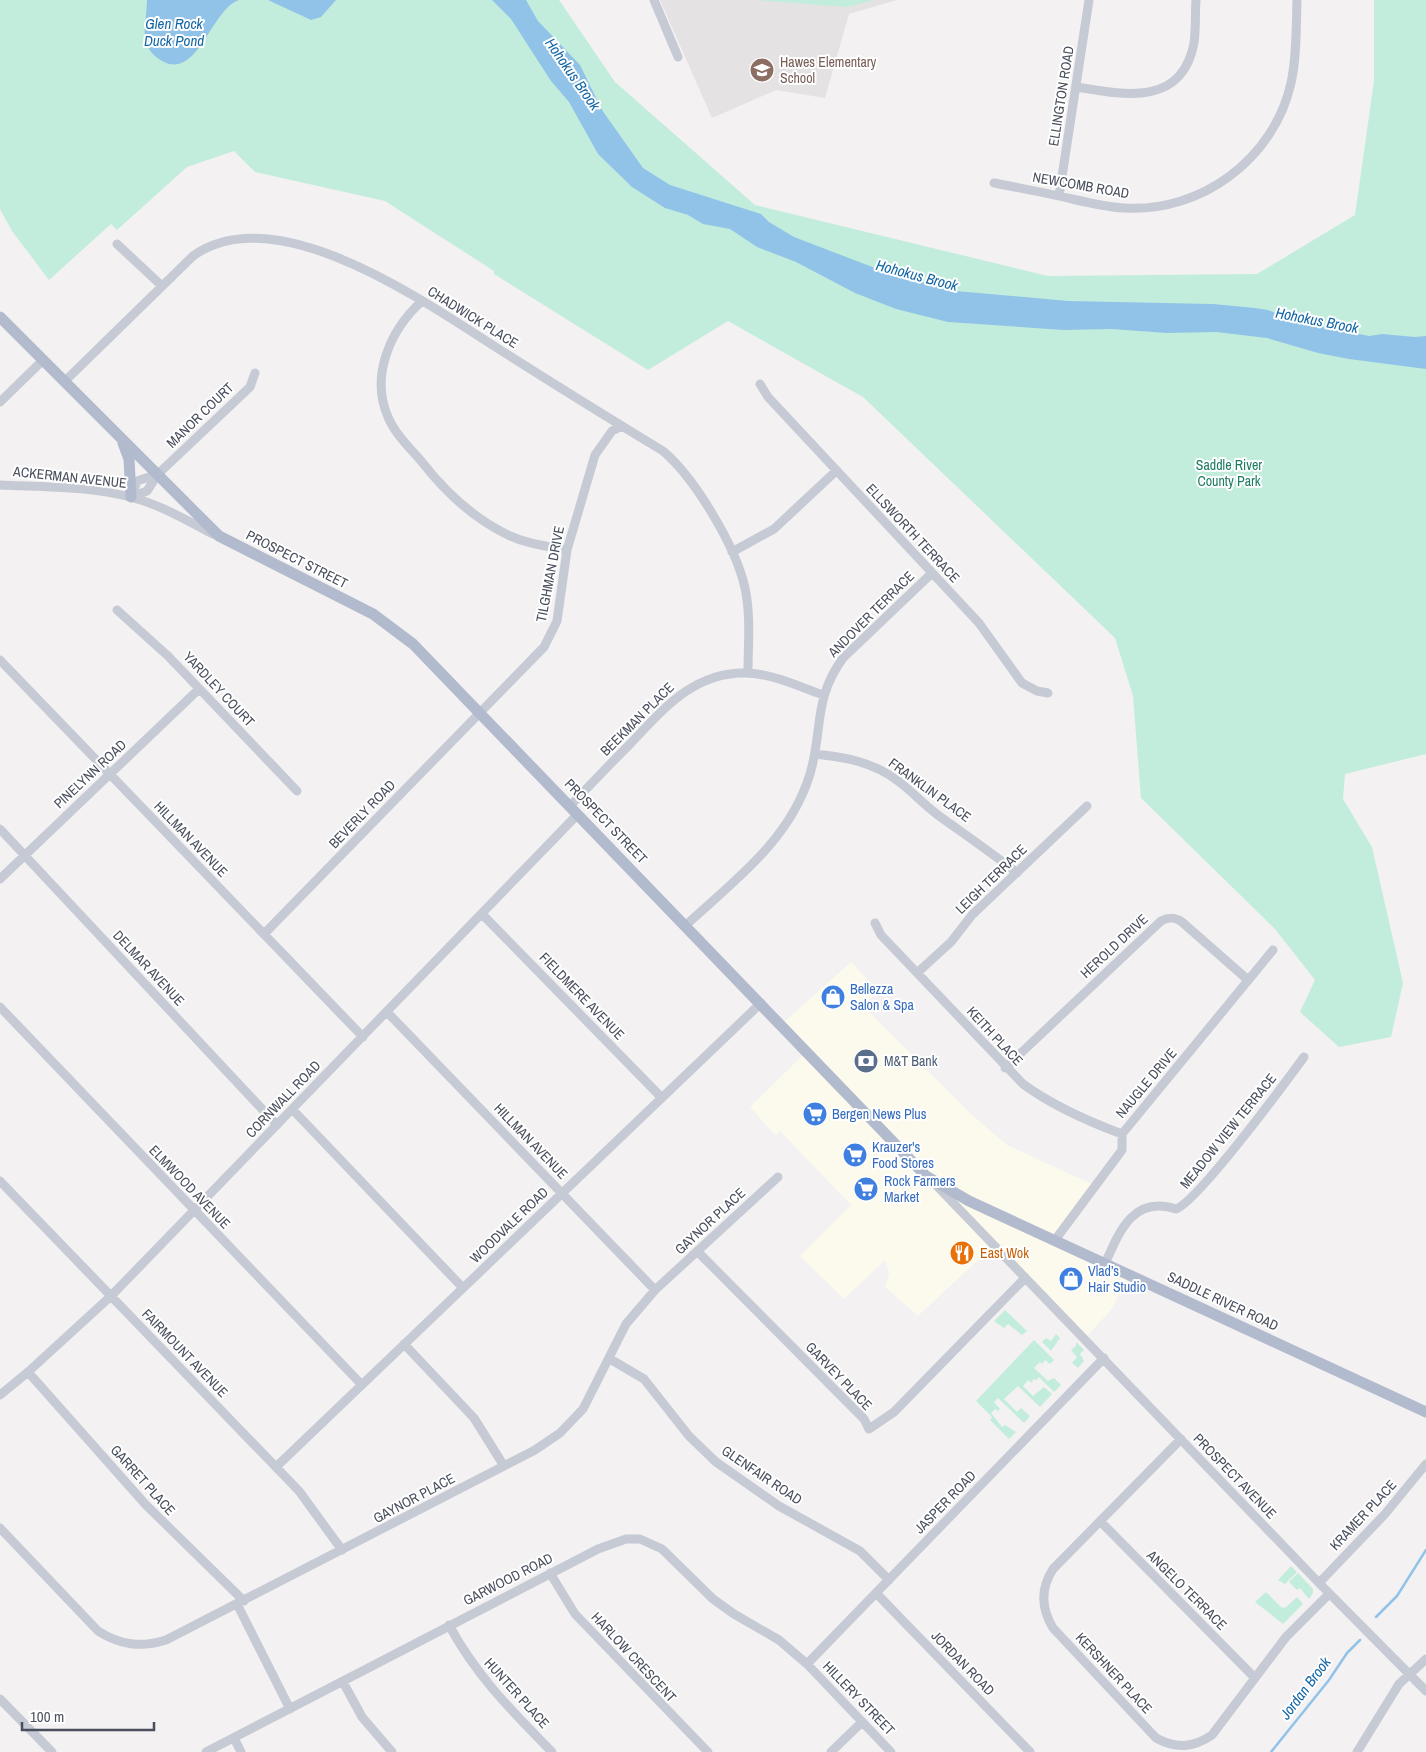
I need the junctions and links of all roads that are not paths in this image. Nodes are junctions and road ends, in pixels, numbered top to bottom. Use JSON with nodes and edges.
{"nodes":[{"id":1,"x":654,"y":0,"type":"edge"},
{"id":2,"x":1089,"y":0,"type":"edge"},
{"id":3,"x":1196,"y":0,"type":"edge"},
{"id":4,"x":1297,"y":0,"type":"edge"},
{"id":5,"x":678,"y":57,"type":"dead end"},
{"id":6,"x":1077,"y":87,"type":"junction"},
{"id":7,"x":994,"y":182,"type":"dead end"},
{"id":8,"x":1060,"y":196,"type":"junction"},
{"id":9,"x":117,"y":244,"type":"dead end"},
{"id":10,"x":162,"y":286,"type":"junction"},
{"id":11,"x":422,"y":301,"type":"junction"},
{"id":12,"x":0,"y":318,"type":"edge"},
{"id":13,"x":42,"y":361,"type":"junction"},
{"id":14,"x":255,"y":373,"type":"dead end"},
{"id":15,"x":64,"y":382,"type":"junction"},
{"id":16,"x":760,"y":384,"type":"dead end"},
{"id":17,"x":0,"y":402,"type":"edge"},
{"id":18,"x":622,"y":426,"type":"junction"},
{"id":19,"x":122,"y":442,"type":"junction"},
{"id":20,"x":836,"y":471,"type":"junction"},
{"id":21,"x":158,"y":474,"type":"junction"},
{"id":22,"x":0,"y":485,"type":"edge"},
{"id":23,"x":132,"y":497,"type":"junction"},
{"id":24,"x":219,"y":536,"type":"junction"},
{"id":25,"x":567,"y":550,"type":"junction"},
{"id":26,"x":732,"y":552,"type":"junction"},
{"id":27,"x":932,"y":573,"type":"junction"},
{"id":28,"x":117,"y":610,"type":"dead end"},
{"id":29,"x":0,"y":660,"type":"edge"},
{"id":30,"x":748,"y":673,"type":"junction"},
{"id":31,"x":198,"y":688,"type":"junction"},
{"id":32,"x":1048,"y":693,"type":"dead end"},
{"id":33,"x":823,"y":695,"type":"junction"},
{"id":34,"x":479,"y":713,"type":"junction"},
{"id":35,"x":815,"y":754,"type":"junction"},
{"id":36,"x":110,"y":774,"type":"junction"},
{"id":37,"x":296,"y":791,"type":"dead end"},
{"id":38,"x":1087,"y":806,"type":"dead end"},
{"id":39,"x":574,"y":810,"type":"junction"},
{"id":40,"x":0,"y":829,"type":"edge"},
{"id":41,"x":24,"y":854,"type":"junction"},
{"id":42,"x":1017,"y":873,"type":"junction"},
{"id":43,"x":0,"y":878,"type":"edge"},
{"id":44,"x":482,"y":914,"type":"junction"},
{"id":45,"x":874,"y":923,"type":"dead end"},
{"id":46,"x":686,"y":925,"type":"junction"},
{"id":47,"x":264,"y":934,"type":"junction"},
{"id":48,"x":1273,"y":950,"type":"dead end"},
{"id":49,"x":917,"y":973,"type":"junction"},
{"id":50,"x":1248,"y":980,"type":"junction"},
{"id":51,"x":761,"y":1003,"type":"junction"},
{"id":52,"x":0,"y":1007,"type":"edge"},
{"id":53,"x":387,"y":1012,"type":"junction"},
{"id":54,"x":363,"y":1036,"type":"junction"},
{"id":55,"x":1304,"y":1057,"type":"dead end"},
{"id":56,"x":1005,"y":1068,"type":"junction"},
{"id":57,"x":662,"y":1098,"type":"junction"},
{"id":58,"x":292,"y":1110,"type":"junction"},
{"id":59,"x":277,"y":1125,"type":"junction"},
{"id":60,"x":1122,"y":1134,"type":"junction"},
{"id":61,"x":926,"y":1176,"type":"junction"},
{"id":62,"x":778,"y":1177,"type":"dead end"},
{"id":63,"x":0,"y":1181,"type":"edge"},
{"id":64,"x":562,"y":1193,"type":"junction"},
{"id":65,"x":194,"y":1211,"type":"junction"},
{"id":66,"x":1055,"y":1240,"type":"junction"},
{"id":67,"x":698,"y":1252,"type":"junction"},
{"id":68,"x":1105,"y":1264,"type":"junction"},
{"id":69,"x":1025,"y":1278,"type":"junction"},
{"id":70,"x":463,"y":1288,"type":"junction"},
{"id":71,"x":656,"y":1290,"type":"junction"},
{"id":72,"x":111,"y":1296,"type":"junction"},
{"id":73,"x":404,"y":1344,"type":"junction"},
{"id":74,"x":1104,"y":1358,"type":"junction"},
{"id":75,"x":610,"y":1359,"type":"junction"},
{"id":76,"x":28,"y":1372,"type":"junction"},
{"id":77,"x":362,"y":1385,"type":"junction"},
{"id":78,"x":2,"y":1390,"type":"edge"},
{"id":79,"x":1426,"y":1412,"type":"edge"},
{"id":80,"x":1181,"y":1439,"type":"junction"},
{"id":81,"x":1426,"y":1464,"type":"edge"},
{"id":82,"x":504,"y":1466,"type":"junction"},
{"id":83,"x":276,"y":1467,"type":"junction"},
{"id":84,"x":1100,"y":1521,"type":"junction"},
{"id":85,"x":0,"y":1528,"type":"edge"},
{"id":86,"x":342,"y":1550,"type":"junction"},
{"id":87,"x":550,"y":1573,"type":"junction"},
{"id":88,"x":889,"y":1580,"type":"junction"},
{"id":89,"x":1319,"y":1583,"type":"junction"},
{"id":90,"x":876,"y":1593,"type":"junction"},
{"id":91,"x":1329,"y":1594,"type":"junction"},
{"id":92,"x":241,"y":1602,"type":"junction"},
{"id":93,"x":449,"y":1625,"type":"junction"},
{"id":94,"x":1426,"y":1660,"type":"edge"},
{"id":95,"x":807,"y":1664,"type":"junction"},
{"id":96,"x":1411,"y":1674,"type":"junction"},
{"id":97,"x":1255,"y":1678,"type":"junction"},
{"id":98,"x":343,"y":1682,"type":"junction"},
{"id":99,"x":1426,"y":1691,"type":"edge"},
{"id":100,"x":0,"y":1700,"type":"edge"},
{"id":101,"x":290,"y":1709,"type":"junction"},
{"id":102,"x":862,"y":1722,"type":"junction"},
{"id":103,"x":234,"y":1738,"type":"junction"},
{"id":104,"x":52,"y":1752,"type":"edge"},
{"id":105,"x":206,"y":1752,"type":"edge"},
{"id":106,"x":241,"y":1752,"type":"edge"},
{"id":107,"x":392,"y":1752,"type":"edge"},
{"id":108,"x":552,"y":1752,"type":"edge"},
{"id":109,"x":708,"y":1752,"type":"edge"},
{"id":110,"x":831,"y":1752,"type":"edge"},
{"id":111,"x":891,"y":1752,"type":"edge"},
{"id":112,"x":1030,"y":1752,"type":"edge"},
{"id":113,"x":1357,"y":1752,"type":"edge"}],
"edges":[{"from":1,"to":5,"type":"street"},
{"from":2,"to":6,"type":"street","name":"ELLINGTON ROAD"},
{"from":3,"to":6,"type":"street"},
{"from":4,"to":8,"type":"street","name":"NEWCOMB ROAD"},
{"from":6,"to":8,"type":"street","name":"ELLINGTON ROAD"},
{"from":7,"to":8,"type":"street","name":"NEWCOMB ROAD"},
{"from":9,"to":10,"type":"street"},
{"from":10,"to":11,"type":"street","name":"CHADWICK PLACE"},
{"from":10,"to":15,"type":"street","name":"CHADWICK PLACE"},
{"from":11,"to":18,"type":"street","name":"CHADWICK PLACE"},
{"from":11,"to":25,"type":"street"},
{"from":12,"to":13,"type":"main road","name":"PROSPECT STREET"},
{"from":13,"to":15,"type":"main road","name":"PROSPECT STREET"},
{"from":13,"to":17,"type":"street"},
{"from":14,"to":21,"type":"street","name":"MANOR COURT"},
{"from":15,"to":19,"type":"main road","name":"PROSPECT STREET"},
{"from":16,"to":20,"type":"street","name":"ELLSWORTH TERRACE"},
{"from":18,"to":25,"type":"street","name":"TILGHMAN DRIVE"},
{"from":18,"to":26,"type":"street","name":"CHADWICK PLACE"},
{"from":19,"to":21,"type":"main road","name":"PROSPECT STREET"},
{"from":19,"to":23,"type":"main road","name":"PROSPECT STREET"},
{"from":20,"to":26,"type":"street"},
{"from":20,"to":27,"type":"street","name":"ELLSWORTH TERRACE"},
{"from":21,"to":23,"type":"street","name":"MANOR COURT"},
{"from":21,"to":24,"type":"main road","name":"PROSPECT STREET"},
{"from":22,"to":23,"type":"street","name":"ACKERMAN AVENUE"},
{"from":23,"to":24,"type":"street","name":"ACKERMAN AVENUE"},
{"from":24,"to":34,"type":"main road","name":"PROSPECT STREET"},
{"from":25,"to":34,"type":"street","name":"TILGHMAN DRIVE"},
{"from":26,"to":30,"type":"street","name":"CHADWICK PLACE"},
{"from":27,"to":32,"type":"street","name":"ELLSWORTH TERRACE"},
{"from":27,"to":33,"type":"street","name":"ANDOVER TERRACE"},
{"from":28,"to":31,"type":"street","name":"YARDLEY COURT"},
{"from":29,"to":36,"type":"street","name":"HILLMAN AVENUE"},
{"from":30,"to":33,"type":"street","name":"BEEKMAN PLACE"},
{"from":30,"to":39,"type":"street","name":"BEEKMAN PLACE"},
{"from":31,"to":36,"type":"street","name":"PINELYNN ROAD"},
{"from":31,"to":37,"type":"street","name":"YARDLEY COURT"},
{"from":33,"to":35,"type":"street","name":"ANDOVER TERRACE"},
{"from":34,"to":39,"type":"main road","name":"PROSPECT STREET"},
{"from":34,"to":47,"type":"street","name":"BEVERLY ROAD"},
{"from":35,"to":42,"type":"street","name":"FRANKLIN PLACE"},
{"from":35,"to":46,"type":"street","name":"ANDOVER TERRACE"},
{"from":36,"to":41,"type":"street","name":"PINELYNN ROAD"},
{"from":36,"to":47,"type":"street","name":"HILLMAN AVENUE"},
{"from":38,"to":42,"type":"street","name":"LEIGH TERRACE"},
{"from":39,"to":44,"type":"street","name":"CORNWALL ROAD"},
{"from":39,"to":46,"type":"main road","name":"PROSPECT STREET"},
{"from":40,"to":41,"type":"street","name":"DELMAR AVENUE"},
{"from":41,"to":43,"type":"street","name":"PINELYNN ROAD"},
{"from":41,"to":59,"type":"street","name":"DELMAR AVENUE"},
{"from":42,"to":49,"type":"street","name":"LEIGH TERRACE"},
{"from":44,"to":53,"type":"street","name":"CORNWALL ROAD"},
{"from":44,"to":57,"type":"street","name":"FIELDMERE AVENUE"},
{"from":45,"to":49,"type":"street","name":"KEITH PLACE"},
{"from":46,"to":51,"type":"main road","name":"PROSPECT STREET"},
{"from":47,"to":54,"type":"street","name":"HILLMAN AVENUE"},
{"from":48,"to":50,"type":"street","name":"NAUGLE DRIVE"},
{"from":49,"to":56,"type":"street","name":"KEITH PLACE"},
{"from":50,"to":56,"type":"street","name":"HEROLD DRIVE"},
{"from":50,"to":60,"type":"street","name":"NAUGLE DRIVE"},
{"from":51,"to":57,"type":"street","name":"WOODVALE ROAD"},
{"from":51,"to":61,"type":"main road","name":"PROSPECT STREET"},
{"from":52,"to":65,"type":"street","name":"ELMWOOD AVENUE"},
{"from":53,"to":54,"type":"street","name":"CORNWALL ROAD"},
{"from":53,"to":64,"type":"street","name":"HILLMAN AVENUE"},
{"from":54,"to":58,"type":"street","name":"CORNWALL ROAD"},
{"from":55,"to":68,"type":"street","name":"MEADOW VIEW TERRACE"},
{"from":56,"to":60,"type":"street","name":"KEITH PLACE"},
{"from":57,"to":64,"type":"street","name":"WOODVALE ROAD"},
{"from":58,"to":59,"type":"street","name":"CORNWALL ROAD"},
{"from":58,"to":70,"type":"street"},
{"from":59,"to":65,"type":"street","name":"CORNWALL ROAD"},
{"from":60,"to":66,"type":"street","name":"NAUGLE DRIVE"},
{"from":61,"to":66,"type":"main road","name":"SADDLE RIVER ROAD"},
{"from":61,"to":69,"type":"street","name":"PROSPECT STREET"},
{"from":62,"to":67,"type":"street","name":"GAYNOR PLACE"},
{"from":63,"to":72,"type":"street","name":"FAIRMOUNT AVENUE"},
{"from":64,"to":70,"type":"street","name":"WOODVALE ROAD"},
{"from":64,"to":71,"type":"street","name":"HILLMAN AVENUE"},
{"from":65,"to":72,"type":"street","name":"CORNWALL ROAD"},
{"from":65,"to":77,"type":"street","name":"ELMWOOD AVENUE"},
{"from":66,"to":68,"type":"main road","name":"SADDLE RIVER ROAD"},
{"from":67,"to":69,"type":"street","name":"GARVEY PLACE"},
{"from":67,"to":71,"type":"street","name":"GAYNOR PLACE"},
{"from":68,"to":79,"type":"main road","name":"SADDLE RIVER ROAD"},
{"from":69,"to":74,"type":"street","name":"PROSPECT AVENUE"},
{"from":70,"to":73,"type":"street","name":"WOODVALE ROAD"},
{"from":71,"to":75,"type":"street","name":"GAYNOR PLACE"},
{"from":72,"to":76,"type":"street","name":"CORNWALL ROAD"},
{"from":72,"to":83,"type":"street","name":"FAIRMOUNT AVENUE"},
{"from":73,"to":77,"type":"street","name":"WOODVALE ROAD"},
{"from":73,"to":82,"type":"street"},
{"from":74,"to":80,"type":"street","name":"PROSPECT AVENUE"},
{"from":74,"to":88,"type":"street","name":"JASPER ROAD"},
{"from":75,"to":82,"type":"street","name":"GAYNOR PLACE"},
{"from":75,"to":88,"type":"street","name":"GLENFAIR ROAD"},
{"from":76,"to":78,"type":"street","name":"CORNWALL ROAD"},
{"from":76,"to":92,"type":"street","name":"GARRET PLACE"},
{"from":77,"to":83,"type":"street","name":"WOODVALE ROAD"},
{"from":80,"to":84,"type":"street","name":"KERSHNER PLACE"},
{"from":80,"to":89,"type":"street","name":"PROSPECT AVENUE"},
{"from":81,"to":89,"type":"street","name":"KRAMER PLACE"},
{"from":82,"to":86,"type":"street","name":"GAYNOR PLACE"},
{"from":83,"to":86,"type":"street","name":"FAIRMOUNT AVENUE"},
{"from":84,"to":97,"type":"street","name":"ANGELO TERRACE"},
{"from":84,"to":97,"type":"street","name":"KERSHNER PLACE"},
{"from":85,"to":92,"type":"street","name":"GAYNOR PLACE"},
{"from":86,"to":92,"type":"street","name":"GAYNOR PLACE"},
{"from":87,"to":93,"type":"street","name":"GARWOOD ROAD"},
{"from":87,"to":95,"type":"street","name":"GARWOOD ROAD"},
{"from":87,"to":109,"type":"street","name":"HARLOW CRESCENT"},
{"from":88,"to":90,"type":"street","name":"JASPER ROAD"},
{"from":89,"to":91,"type":"street","name":"PROSPECT AVENUE"},
{"from":90,"to":95,"type":"street","name":"JASPER ROAD"},
{"from":90,"to":112,"type":"street","name":"JORDAN ROAD"},
{"from":91,"to":96,"type":"street","name":"PROSPECT AVENUE"},
{"from":91,"to":97,"type":"street","name":"KERSHNER PLACE"},
{"from":92,"to":101,"type":"street","name":"GARRET PLACE"},
{"from":93,"to":98,"type":"street","name":"GARWOOD ROAD"},
{"from":93,"to":108,"type":"street","name":"HUNTER PLACE"},
{"from":94,"to":96,"type":"street"},
{"from":95,"to":102,"type":"street","name":"HILLERY STREET"},
{"from":96,"to":99,"type":"street","name":"PROSPECT AVENUE"},
{"from":96,"to":113,"type":"street"},
{"from":98,"to":101,"type":"street","name":"GARWOOD ROAD"},
{"from":98,"to":107,"type":"street"},
{"from":100,"to":104,"type":"street"},
{"from":101,"to":103,"type":"street","name":"GARWOOD ROAD"},
{"from":102,"to":110,"type":"street"},
{"from":102,"to":111,"type":"street","name":"HILLERY STREET"},
{"from":103,"to":105,"type":"street","name":"GARWOOD ROAD"},
{"from":103,"to":106,"type":"street"}]}
